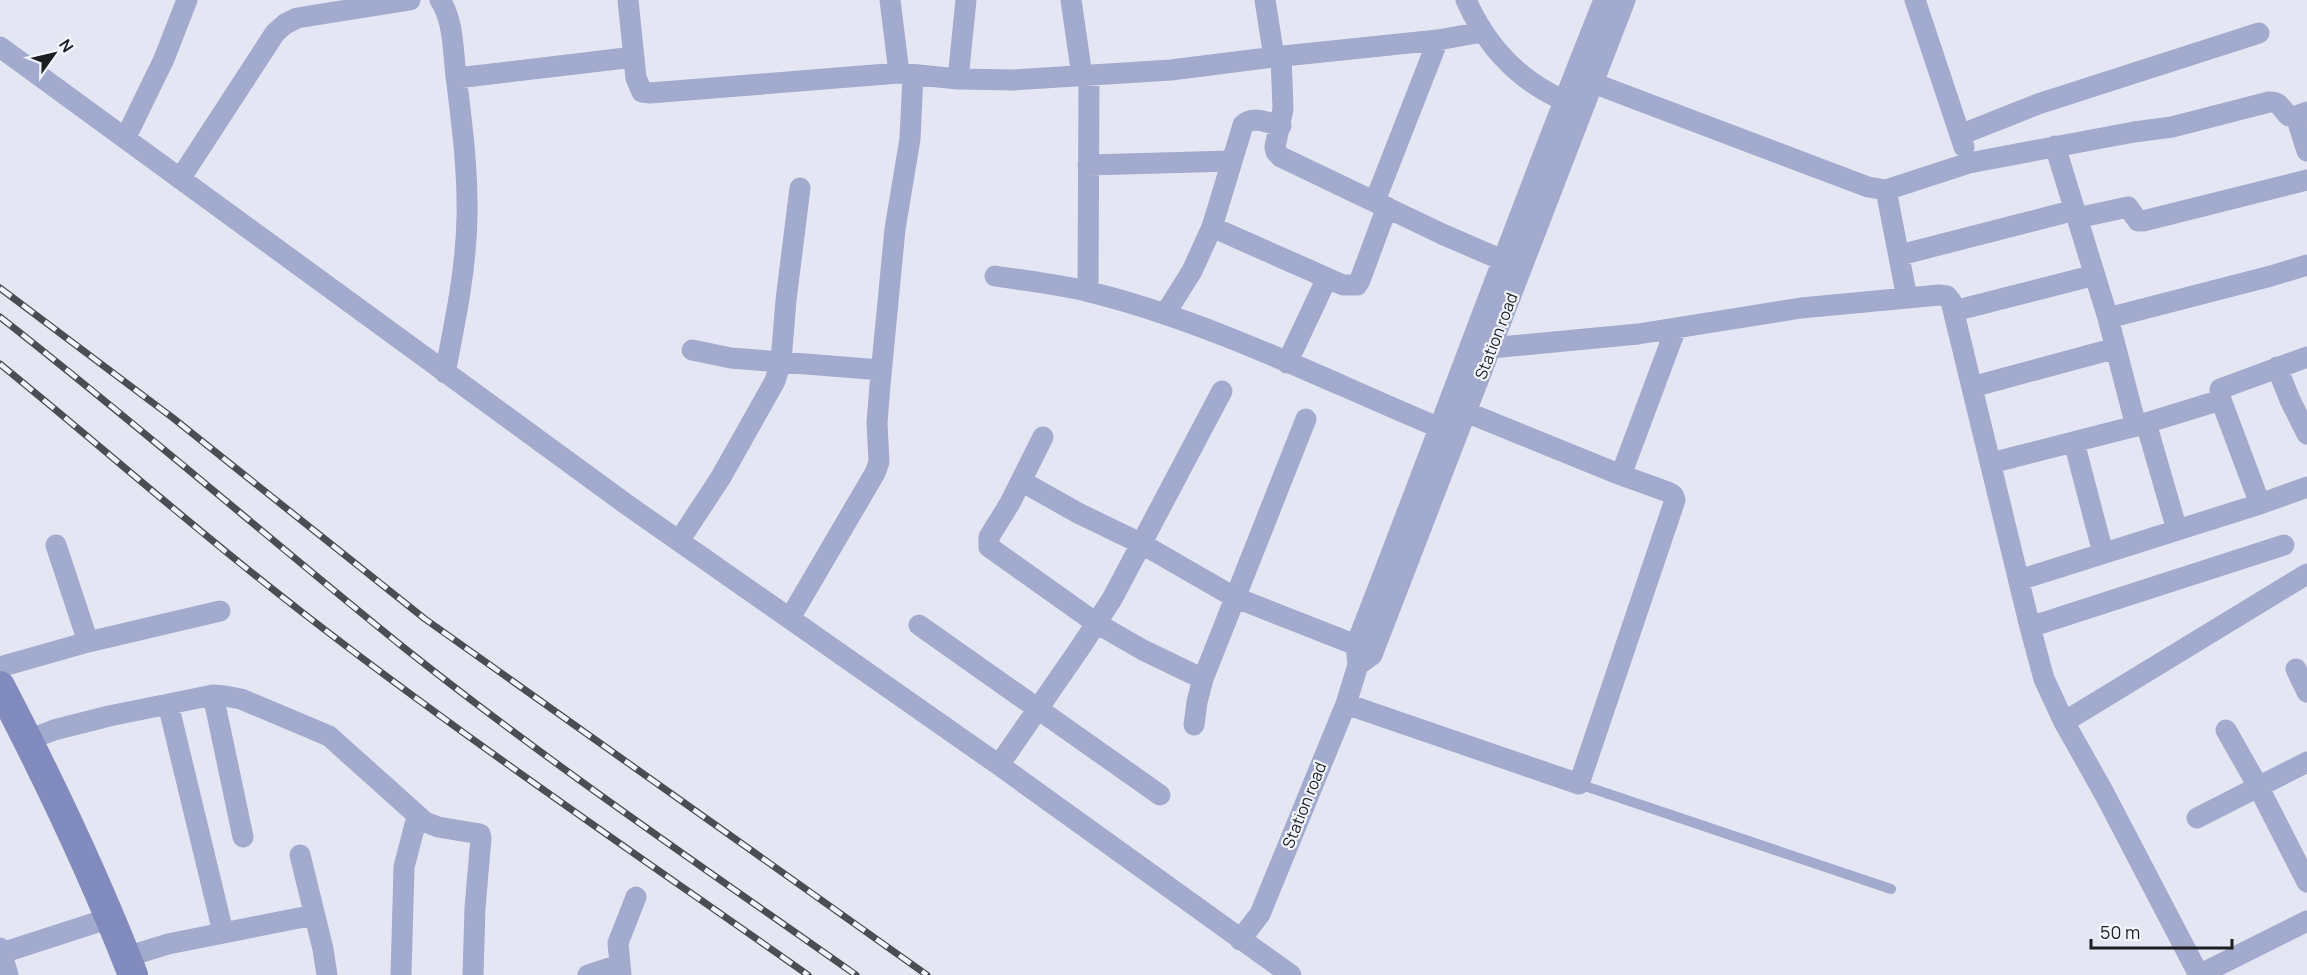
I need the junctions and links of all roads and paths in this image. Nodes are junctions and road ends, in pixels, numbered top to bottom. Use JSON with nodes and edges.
{"nodes":[{"id":1,"x":187,"y":0,"type":"edge"},
{"id":2,"x":410,"y":0,"type":"edge"},
{"id":3,"x":441,"y":0,"type":"edge"},
{"id":4,"x":628,"y":0,"type":"edge"},
{"id":5,"x":890,"y":0,"type":"edge"},
{"id":6,"x":966,"y":0,"type":"edge"},
{"id":7,"x":1071,"y":0,"type":"edge"},
{"id":8,"x":1265,"y":0,"type":"edge"},
{"id":9,"x":1466,"y":0,"type":"edge"},
{"id":10,"x":1604,"y":0,"type":"edge"},
{"id":11,"x":1625,"y":0,"type":"edge"},
{"id":12,"x":1915,"y":0,"type":"edge"},
{"id":13,"x":1482,"y":32,"type":"junction"},
{"id":14,"x":2259,"y":33,"type":"dead end"},
{"id":15,"x":1438,"y":40,"type":"junction"},
{"id":16,"x":0,"y":47,"type":"edge"},
{"id":17,"x":1278,"y":56,"type":"junction"},
{"id":18,"x":634,"y":57,"type":"junction"},
{"id":19,"x":906,"y":74,"type":"junction"},
{"id":20,"x":1086,"y":75,"type":"junction"},
{"id":21,"x":457,"y":78,"type":"junction"},
{"id":22,"x":958,"y":79,"type":"junction"},
{"id":23,"x":1593,"y":83,"type":"junction"},
{"id":24,"x":1563,"y":100,"type":"junction"},
{"id":25,"x":2302,"y":114,"type":"edge"},
{"id":26,"x":1281,"y":126,"type":"junction"},
{"id":27,"x":1960,"y":135,"type":"junction"},
{"id":28,"x":126,"y":137,"type":"junction"},
{"id":29,"x":2055,"y":146,"type":"junction"},
{"id":30,"x":2307,"y":151,"type":"edge"},
{"id":31,"x":1232,"y":161,"type":"junction"},
{"id":32,"x":1969,"y":163,"type":"junction"},
{"id":33,"x":1088,"y":165,"type":"junction"},
{"id":34,"x":180,"y":179,"type":"junction"},
{"id":35,"x":2307,"y":180,"type":"edge"},
{"id":36,"x":800,"y":188,"type":"dead end"},
{"id":37,"x":1887,"y":190,"type":"junction"},
{"id":38,"x":1381,"y":204,"type":"junction"},
{"id":39,"x":2076,"y":214,"type":"junction"},
{"id":40,"x":1212,"y":226,"type":"junction"},
{"id":41,"x":1900,"y":255,"type":"junction"},
{"id":42,"x":1502,"y":260,"type":"junction"},
{"id":43,"x":2307,"y":265,"type":"edge"},
{"id":44,"x":2095,"y":275,"type":"junction"},
{"id":45,"x":995,"y":276,"type":"dead end"},
{"id":46,"x":1327,"y":278,"type":"junction"},
{"id":47,"x":1088,"y":291,"type":"junction"},
{"id":48,"x":1907,"y":298,"type":"junction"},
{"id":49,"x":1954,"y":311,"type":"junction"},
{"id":50,"x":1165,"y":314,"type":"junction"},
{"id":51,"x":2108,"y":318,"type":"junction"},
{"id":52,"x":1676,"y":328,"type":"junction"},
{"id":53,"x":1492,"y":348,"type":"junction"},
{"id":54,"x":2116,"y":348,"type":"junction"},
{"id":55,"x":692,"y":350,"type":"dead end"},
{"id":56,"x":1470,"y":350,"type":"junction"},
{"id":57,"x":2307,"y":357,"type":"edge"},
{"id":58,"x":781,"y":361,"type":"junction"},
{"id":59,"x":1287,"y":363,"type":"junction"},
{"id":60,"x":2277,"y":367,"type":"junction"},
{"id":61,"x":881,"y":370,"type":"junction"},
{"id":62,"x":445,"y":373,"type":"junction"},
{"id":63,"x":1972,"y":387,"type":"junction"},
{"id":64,"x":1222,"y":391,"type":"dead end"},
{"id":65,"x":2221,"y":400,"type":"junction"},
{"id":66,"x":1466,"y":412,"type":"junction"},
{"id":67,"x":1306,"y":418,"type":"dead end"},
{"id":68,"x":2141,"y":424,"type":"junction"},
{"id":69,"x":1440,"y":428,"type":"junction"},
{"id":70,"x":2307,"y":434,"type":"edge"},
{"id":71,"x":1043,"y":437,"type":"dead end"},
{"id":72,"x":2074,"y":442,"type":"junction"},
{"id":73,"x":1991,"y":463,"type":"junction"},
{"id":74,"x":1621,"y":476,"type":"junction"},
{"id":75,"x":1021,"y":482,"type":"junction"},
{"id":76,"x":2307,"y":487,"type":"edge"},
{"id":77,"x":2260,"y":504,"type":"junction"},
{"id":78,"x":2177,"y":530,"type":"junction"},
{"id":79,"x":679,"y":541,"type":"junction"},
{"id":80,"x":1142,"y":544,"type":"junction"},
{"id":81,"x":56,"y":545,"type":"dead end"},
{"id":82,"x":2284,"y":545,"type":"dead end"},
{"id":83,"x":2103,"y":553,"type":"junction"},
{"id":84,"x":2307,"y":574,"type":"edge"},
{"id":85,"x":2019,"y":580,"type":"junction"},
{"id":86,"x":1234,"y":597,"type":"junction"},
{"id":87,"x":220,"y":611,"type":"dead end"},
{"id":88,"x":790,"y":618,"type":"junction"},
{"id":89,"x":1096,"y":623,"type":"junction"},
{"id":90,"x":919,"y":625,"type":"dead end"},
{"id":91,"x":2030,"y":627,"type":"junction"},
{"id":92,"x":88,"y":642,"type":"junction"},
{"id":93,"x":1357,"y":655,"type":"junction"},
{"id":94,"x":0,"y":667,"type":"edge"},
{"id":95,"x":2296,"y":669,"type":"dead end"},
{"id":96,"x":1203,"y":679,"type":"junction"},
{"id":97,"x":0,"y":687,"type":"edge"},
{"id":98,"x":2307,"y":692,"type":"edge"},
{"id":99,"x":213,"y":695,"type":"junction"},
{"id":100,"x":168,"y":704,"type":"junction"},
{"id":101,"x":1346,"y":704,"type":"junction"},
{"id":102,"x":1038,"y":707,"type":"junction"},
{"id":103,"x":2064,"y":723,"type":"junction"},
{"id":104,"x":1194,"y":725,"type":"dead end"},
{"id":105,"x":2226,"y":730,"type":"dead end"},
{"id":106,"x":28,"y":740,"type":"junction"},
{"id":107,"x":2307,"y":762,"type":"edge"},
{"id":108,"x":999,"y":765,"type":"junction"},
{"id":109,"x":1579,"y":784,"type":"junction"},
{"id":110,"x":2259,"y":788,"type":"junction"},
{"id":111,"x":1160,"y":795,"type":"dead end"},
{"id":112,"x":417,"y":817,"type":"junction"},
{"id":113,"x":2197,"y":818,"type":"dead end"},
{"id":114,"x":243,"y":837,"type":"dead end"},
{"id":115,"x":300,"y":855,"type":"dead end"},
{"id":116,"x":2307,"y":882,"type":"edge"},
{"id":117,"x":1891,"y":889,"type":"dead end"},
{"id":118,"x":636,"y":897,"type":"dead end"},
{"id":119,"x":314,"y":915,"type":"junction"},
{"id":120,"x":111,"y":918,"type":"junction"},
{"id":121,"x":2305,"y":926,"type":"edge"},
{"id":122,"x":223,"y":932,"type":"junction"},
{"id":123,"x":1240,"y":940,"type":"junction"},
{"id":124,"x":1,"y":951,"type":"edge"},
{"id":125,"x":130,"y":966,"type":"edge"},
{"id":126,"x":620,"y":970,"type":"edge"},
{"id":127,"x":8,"y":975,"type":"edge"},
{"id":128,"x":327,"y":975,"type":"edge"},
{"id":129,"x":401,"y":975,"type":"edge"},
{"id":130,"x":473,"y":975,"type":"edge"},
{"id":131,"x":588,"y":975,"type":"edge"},
{"id":132,"x":1291,"y":975,"type":"edge"},
{"id":133,"x":2199,"y":975,"type":"edge"}],
"edges":[{"from":1,"to":28,"type":"street"},
{"from":2,"to":34,"type":"street"},
{"from":3,"to":21,"type":"street"},
{"from":4,"to":18,"type":"street"},
{"from":5,"to":19,"type":"street"},
{"from":6,"to":22,"type":"street"},
{"from":7,"to":20,"type":"street"},
{"from":8,"to":17,"type":"street"},
{"from":9,"to":13,"type":"street"},
{"from":10,"to":24,"type":"street","name":"Station road"},
{"from":11,"to":23,"type":"street","name":"Station road"},
{"from":12,"to":27,"type":"street"},
{"from":13,"to":15,"type":"street"},
{"from":13,"to":24,"type":"street"},
{"from":14,"to":27,"type":"street"},
{"from":15,"to":17,"type":"street"},
{"from":15,"to":38,"type":"street"},
{"from":16,"to":28,"type":"street"},
{"from":17,"to":20,"type":"street"},
{"from":17,"to":26,"type":"street"},
{"from":18,"to":19,"type":"street"},
{"from":18,"to":21,"type":"street"},
{"from":19,"to":22,"type":"street"},
{"from":19,"to":61,"type":"street"},
{"from":20,"to":22,"type":"street"},
{"from":20,"to":33,"type":"street"},
{"from":21,"to":62,"type":"street"},
{"from":23,"to":37,"type":"street"},
{"from":23,"to":53,"type":"street","name":"Station road"},
{"from":24,"to":42,"type":"street","name":"Station road"},
{"from":25,"to":29,"type":"street"},
{"from":25,"to":30,"type":"street"},
{"from":26,"to":31,"type":"street"},
{"from":26,"to":38,"type":"street"},
{"from":27,"to":32,"type":"street"},
{"from":28,"to":34,"type":"street"},
{"from":29,"to":32,"type":"street"},
{"from":29,"to":39,"type":"street"},
{"from":31,"to":33,"type":"street"},
{"from":31,"to":40,"type":"street"},
{"from":32,"to":37,"type":"street"},
{"from":33,"to":47,"type":"street"},
{"from":34,"to":62,"type":"street"},
{"from":35,"to":39,"type":"street"},
{"from":36,"to":58,"type":"street"},
{"from":37,"to":41,"type":"street"},
{"from":38,"to":42,"type":"street"},
{"from":38,"to":46,"type":"street"},
{"from":39,"to":41,"type":"street"},
{"from":39,"to":44,"type":"street"},
{"from":40,"to":46,"type":"street"},
{"from":40,"to":50,"type":"street"},
{"from":41,"to":48,"type":"street"},
{"from":42,"to":56,"type":"street","name":"Station road"},
{"from":43,"to":51,"type":"street"},
{"from":44,"to":49,"type":"street"},
{"from":44,"to":51,"type":"street"},
{"from":45,"to":47,"type":"street"},
{"from":46,"to":59,"type":"street"},
{"from":47,"to":50,"type":"street"},
{"from":48,"to":49,"type":"street"},
{"from":48,"to":52,"type":"street"},
{"from":49,"to":63,"type":"street"},
{"from":50,"to":59,"type":"street"},
{"from":51,"to":54,"type":"street"},
{"from":52,"to":53,"type":"street"},
{"from":52,"to":74,"type":"street"},
{"from":53,"to":56,"type":"street"},
{"from":53,"to":66,"type":"street","name":"Station road"},
{"from":54,"to":63,"type":"street"},
{"from":54,"to":68,"type":"street"},
{"from":55,"to":58,"type":"street"},
{"from":56,"to":69,"type":"street","name":"Station road"},
{"from":57,"to":60,"type":"street"},
{"from":58,"to":61,"type":"street"},
{"from":58,"to":79,"type":"street"},
{"from":59,"to":69,"type":"street"},
{"from":60,"to":65,"type":"street"},
{"from":60,"to":70,"type":"street"},
{"from":61,"to":88,"type":"street"},
{"from":62,"to":79,"type":"street"},
{"from":63,"to":73,"type":"street"},
{"from":64,"to":80,"type":"street"},
{"from":65,"to":68,"type":"street"},
{"from":65,"to":77,"type":"street"},
{"from":66,"to":74,"type":"street"},
{"from":66,"to":93,"type":"street","name":"Station road"},
{"from":67,"to":86,"type":"street"},
{"from":68,"to":72,"type":"street"},
{"from":68,"to":78,"type":"street"},
{"from":69,"to":93,"type":"street","name":"Station road"},
{"from":71,"to":75,"type":"street"},
{"from":72,"to":73,"type":"street"},
{"from":72,"to":83,"type":"street"},
{"from":73,"to":85,"type":"street"},
{"from":74,"to":109,"type":"street"},
{"from":75,"to":80,"type":"street"},
{"from":75,"to":89,"type":"street"},
{"from":76,"to":77,"type":"street"},
{"from":77,"to":78,"type":"street"},
{"from":78,"to":83,"type":"street"},
{"from":79,"to":88,"type":"street"},
{"from":80,"to":86,"type":"street"},
{"from":80,"to":89,"type":"street"},
{"from":81,"to":92,"type":"street"},
{"from":82,"to":91,"type":"street"},
{"from":83,"to":85,"type":"street"},
{"from":84,"to":103,"type":"street"},
{"from":85,"to":91,"type":"street"},
{"from":86,"to":93,"type":"street"},
{"from":86,"to":96,"type":"street"},
{"from":87,"to":92,"type":"street"},
{"from":88,"to":108,"type":"street"},
{"from":89,"to":96,"type":"street"},
{"from":89,"to":102,"type":"street"},
{"from":90,"to":102,"type":"street"},
{"from":91,"to":103,"type":"street"},
{"from":92,"to":94,"type":"street"},
{"from":93,"to":101,"type":"street","name":"Station road"},
{"from":95,"to":98,"type":"street"},
{"from":96,"to":104,"type":"street"},
{"from":97,"to":106,"type":"street"},
{"from":99,"to":100,"type":"street"},
{"from":99,"to":112,"type":"street"},
{"from":99,"to":114,"type":"street"},
{"from":100,"to":106,"type":"street"},
{"from":100,"to":122,"type":"street"},
{"from":101,"to":109,"type":"street"},
{"from":101,"to":123,"type":"street","name":"Station road"},
{"from":102,"to":108,"type":"street"},
{"from":102,"to":111,"type":"street"},
{"from":103,"to":133,"type":"street"},
{"from":105,"to":110,"type":"street"},
{"from":106,"to":120,"type":"street"},
{"from":107,"to":110,"type":"street"},
{"from":108,"to":123,"type":"street"},
{"from":109,"to":117,"type":"lane"},
{"from":110,"to":113,"type":"street"},
{"from":110,"to":116,"type":"street"},
{"from":112,"to":129,"type":"street"},
{"from":112,"to":130,"type":"street"},
{"from":115,"to":119,"type":"street"},
{"from":118,"to":126,"type":"street"},
{"from":119,"to":122,"type":"street"},
{"from":119,"to":128,"type":"street"},
{"from":120,"to":124,"type":"street"},
{"from":120,"to":125,"type":"street"},
{"from":121,"to":133,"type":"street"},
{"from":122,"to":125,"type":"street"},
{"from":123,"to":132,"type":"street"},
{"from":124,"to":127,"type":"street"},
{"from":126,"to":131,"type":"street"}]}
